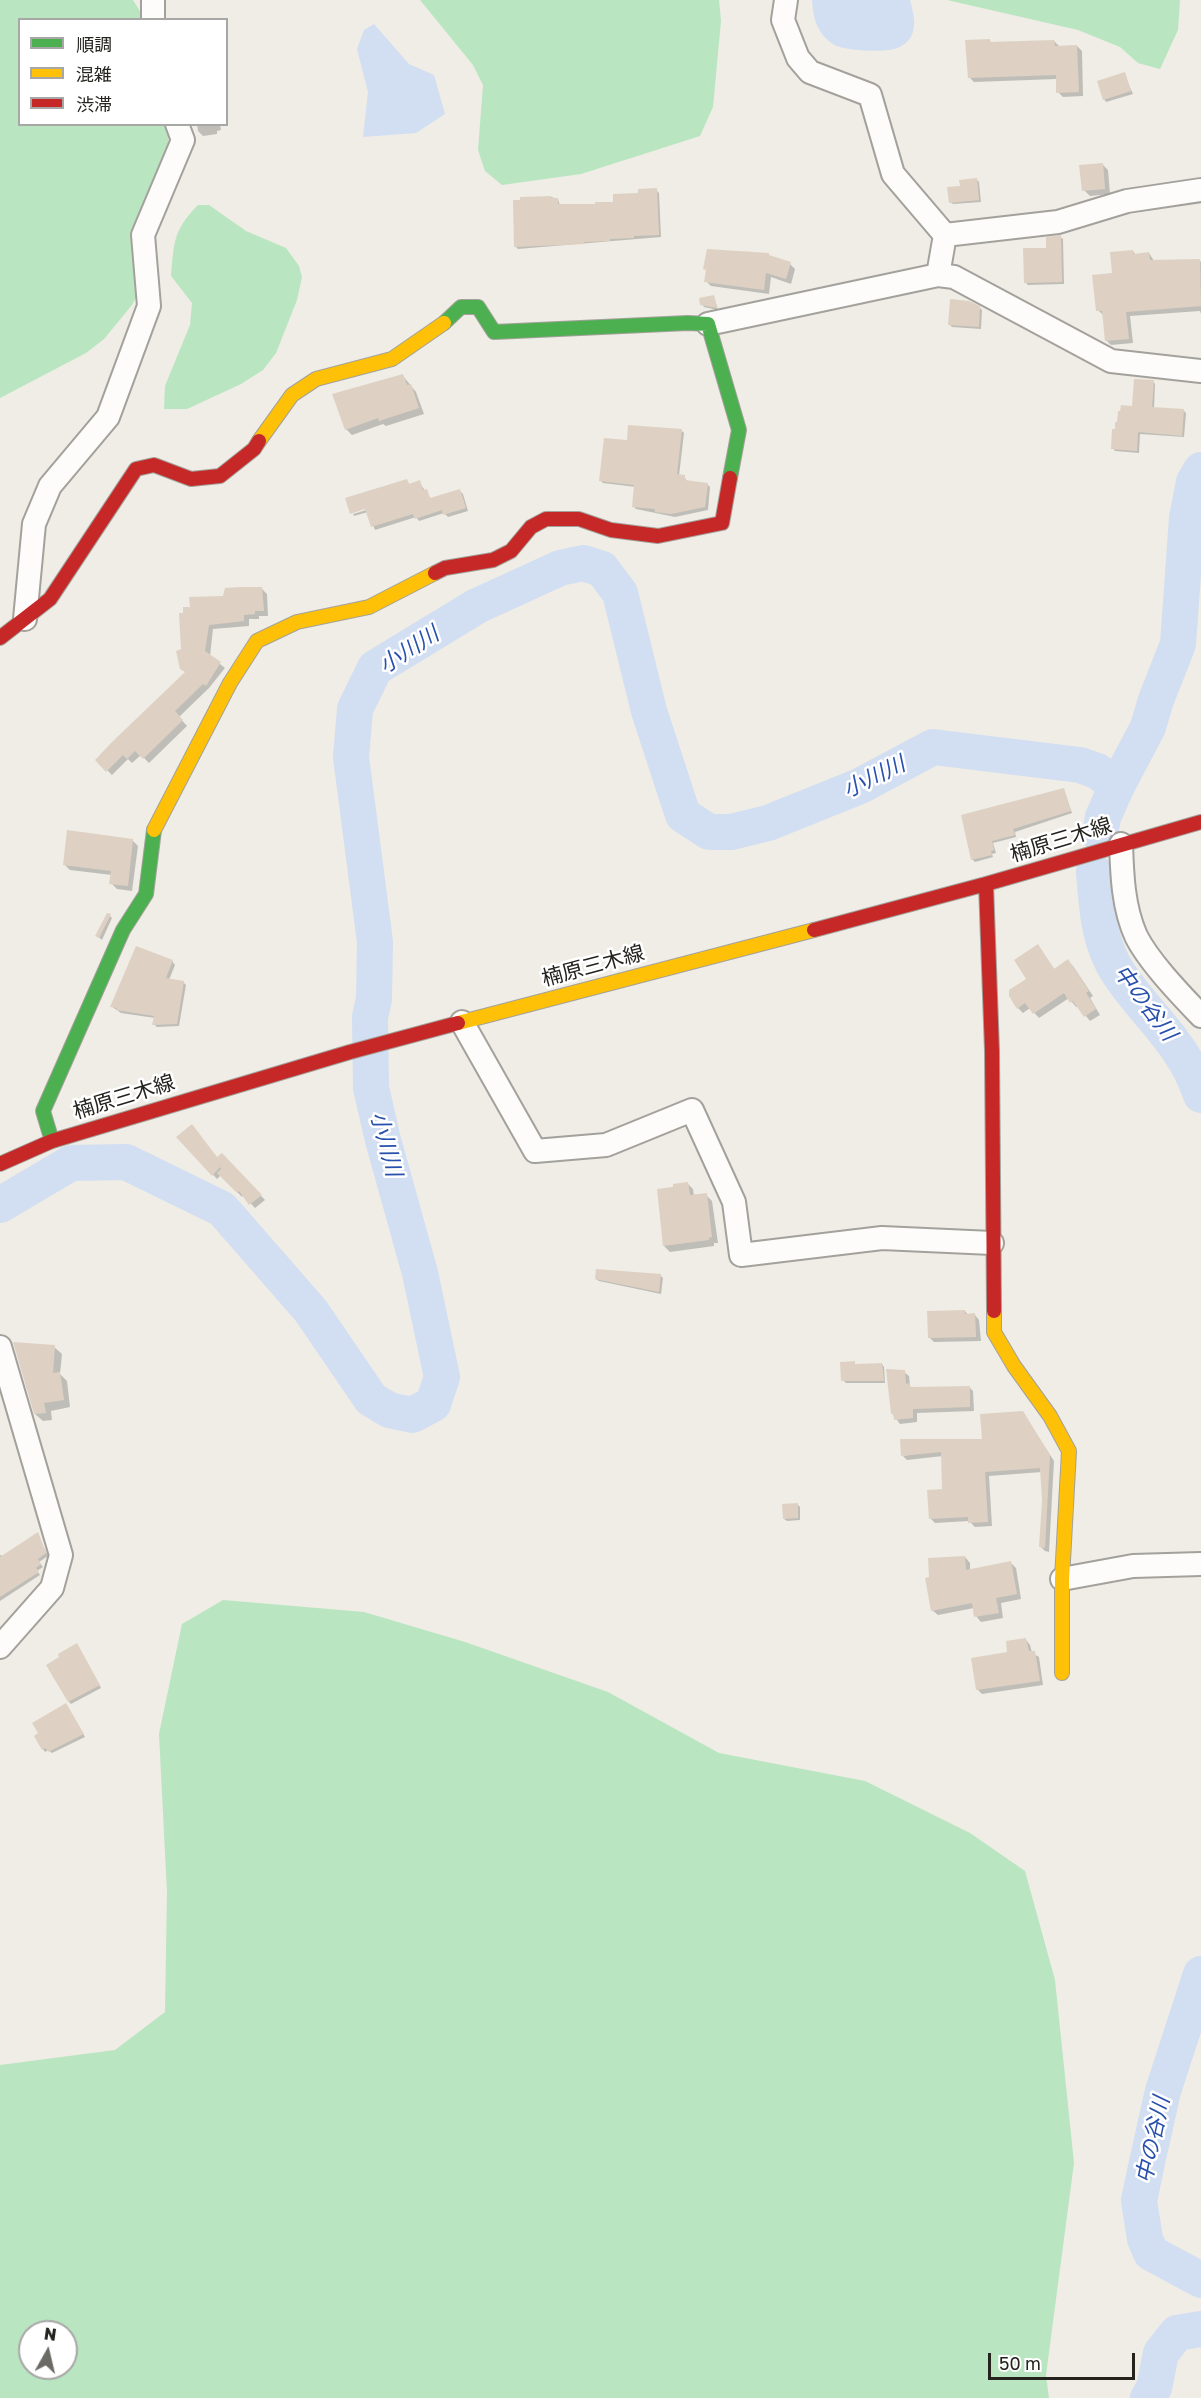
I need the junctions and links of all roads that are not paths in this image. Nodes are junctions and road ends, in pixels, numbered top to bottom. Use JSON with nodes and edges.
{"nodes":[{"id":1,"x":153,"y":0,"type":"edge"},
{"id":2,"x":786,"y":0,"type":"edge"},
{"id":3,"x":153,"y":18,"type":"edge"},
{"id":4,"x":178,"y":126,"type":"edge"},
{"id":5,"x":1201,"y":190,"type":"edge"},
{"id":6,"x":945,"y":236,"type":"junction"},
{"id":7,"x":938,"y":275,"type":"junction"},
{"id":8,"x":708,"y":324,"type":"junction"},
{"id":9,"x":1201,"y":371,"type":"edge"},
{"id":10,"x":25,"y":620,"type":"junction"},
{"id":11,"x":0,"y":638,"type":"edge"},
{"id":12,"x":1201,"y":822,"type":"edge"},
{"id":13,"x":1121,"y":844,"type":"junction"},
{"id":14,"x":986,"y":884,"type":"junction"},
{"id":15,"x":1201,"y":1016,"type":"edge"},
{"id":16,"x":462,"y":1022,"type":"junction"},
{"id":17,"x":52,"y":1141,"type":"junction"},
{"id":18,"x":0,"y":1164,"type":"edge"},
{"id":19,"x":992,"y":1243,"type":"junction"},
{"id":20,"x":0,"y":1347,"type":"edge"},
{"id":21,"x":1201,"y":1564,"type":"edge"},
{"id":22,"x":1062,"y":1579,"type":"junction"},
{"id":23,"x":0,"y":1647,"type":"edge"},
{"id":24,"x":1062,"y":1673,"type":"dead end"}],
"edges":[{"from":1,"to":3,"type":"street"},
{"from":2,"to":6,"type":"street"},
{"from":4,"to":10,"type":"street"},
{"from":5,"to":6,"type":"street"},
{"from":6,"to":7,"type":"street"},
{"from":7,"to":8,"type":"street"},
{"from":7,"to":9,"type":"street"},
{"from":8,"to":10,"type":"street"},
{"from":8,"to":17,"type":"street"},
{"from":10,"to":11,"type":"street"},
{"from":12,"to":13,"type":"street","name":"楠原三木線"},
{"from":13,"to":14,"type":"street","name":"楠原三木線"},
{"from":13,"to":15,"type":"street"},
{"from":14,"to":16,"type":"street","name":"楠原三木線"},
{"from":14,"to":19,"type":"street"},
{"from":16,"to":17,"type":"street","name":"楠原三木線"},
{"from":16,"to":19,"type":"street"},
{"from":17,"to":18,"type":"street","name":"楠原三木線"},
{"from":19,"to":22,"type":"street"},
{"from":20,"to":23,"type":"street"},
{"from":21,"to":22,"type":"street"},
{"from":22,"to":24,"type":"street"}]}
